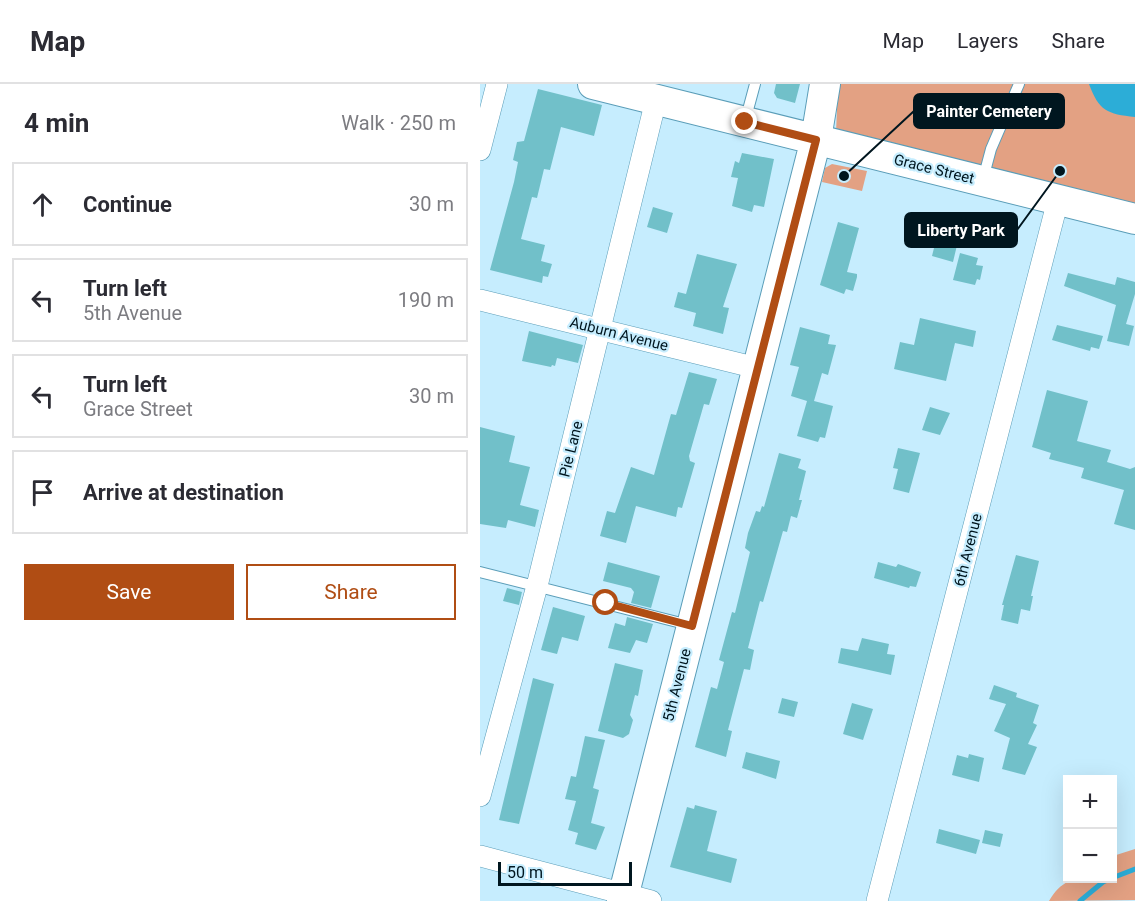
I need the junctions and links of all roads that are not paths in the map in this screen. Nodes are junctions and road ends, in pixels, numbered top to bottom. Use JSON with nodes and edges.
{"nodes":[{"id":1,"x":497,"y":84,"type":"edge"},
{"id":2,"x":593,"y":84,"type":"edge"},
{"id":3,"x":755,"y":84,"type":"edge"},
{"id":4,"x":825,"y":84,"type":"edge"},
{"id":5,"x":1019,"y":84,"type":"edge"},
{"id":6,"x":656,"y":100,"type":"junction"},
{"id":7,"x":745,"y":122,"type":"junction"},
{"id":8,"x":816,"y":140,"type":"junction"},
{"id":9,"x":480,"y":150,"type":"edge"},
{"id":10,"x":983,"y":181,"type":"junction"},
{"id":11,"x":1058,"y":200,"type":"junction"},
{"id":12,"x":1135,"y":219,"type":"edge"},
{"id":13,"x":480,"y":300,"type":"edge"},
{"id":14,"x":601,"y":330,"type":"junction"},
{"id":15,"x":757,"y":368,"type":"junction"},
{"id":16,"x":480,"y":572,"type":"edge"},
{"id":17,"x":537,"y":586,"type":"junction"},
{"id":18,"x":692,"y":626,"type":"junction"},
{"id":19,"x":480,"y":796,"type":"edge"},
{"id":20,"x":480,"y":856,"type":"edge"},
{"id":21,"x":632,"y":899,"type":"edge"},
{"id":22,"x":878,"y":901,"type":"edge"}],
"edges":[{"from":1,"to":9,"type":"street"},
{"from":2,"to":6,"type":"street","name":"Grace Street"},
{"from":3,"to":7,"type":"lane"},
{"from":4,"to":8,"type":"street","name":"5th Avenue"},
{"from":5,"to":10,"type":"lane"},
{"from":6,"to":7,"type":"street","name":"Grace Street"},
{"from":6,"to":14,"type":"street","name":"Pie Lane"},
{"from":7,"to":8,"type":"street","name":"Grace Street"},
{"from":8,"to":10,"type":"street","name":"Grace Street"},
{"from":8,"to":15,"type":"street","name":"5th Avenue"},
{"from":10,"to":11,"type":"street","name":"Grace Street"},
{"from":11,"to":12,"type":"street","name":"Grace Street"},
{"from":11,"to":22,"type":"street","name":"6th Avenue"},
{"from":13,"to":14,"type":"street","name":"Auburn Avenue"},
{"from":14,"to":15,"type":"street","name":"Auburn Avenue"},
{"from":14,"to":17,"type":"street","name":"Pie Lane"},
{"from":15,"to":18,"type":"street","name":"5th Avenue"},
{"from":16,"to":17,"type":"lane"},
{"from":17,"to":18,"type":"lane"},
{"from":17,"to":19,"type":"street","name":"Pie Lane"},
{"from":18,"to":21,"type":"street","name":"5th Avenue"},
{"from":20,"to":21,"type":"street"}]}
